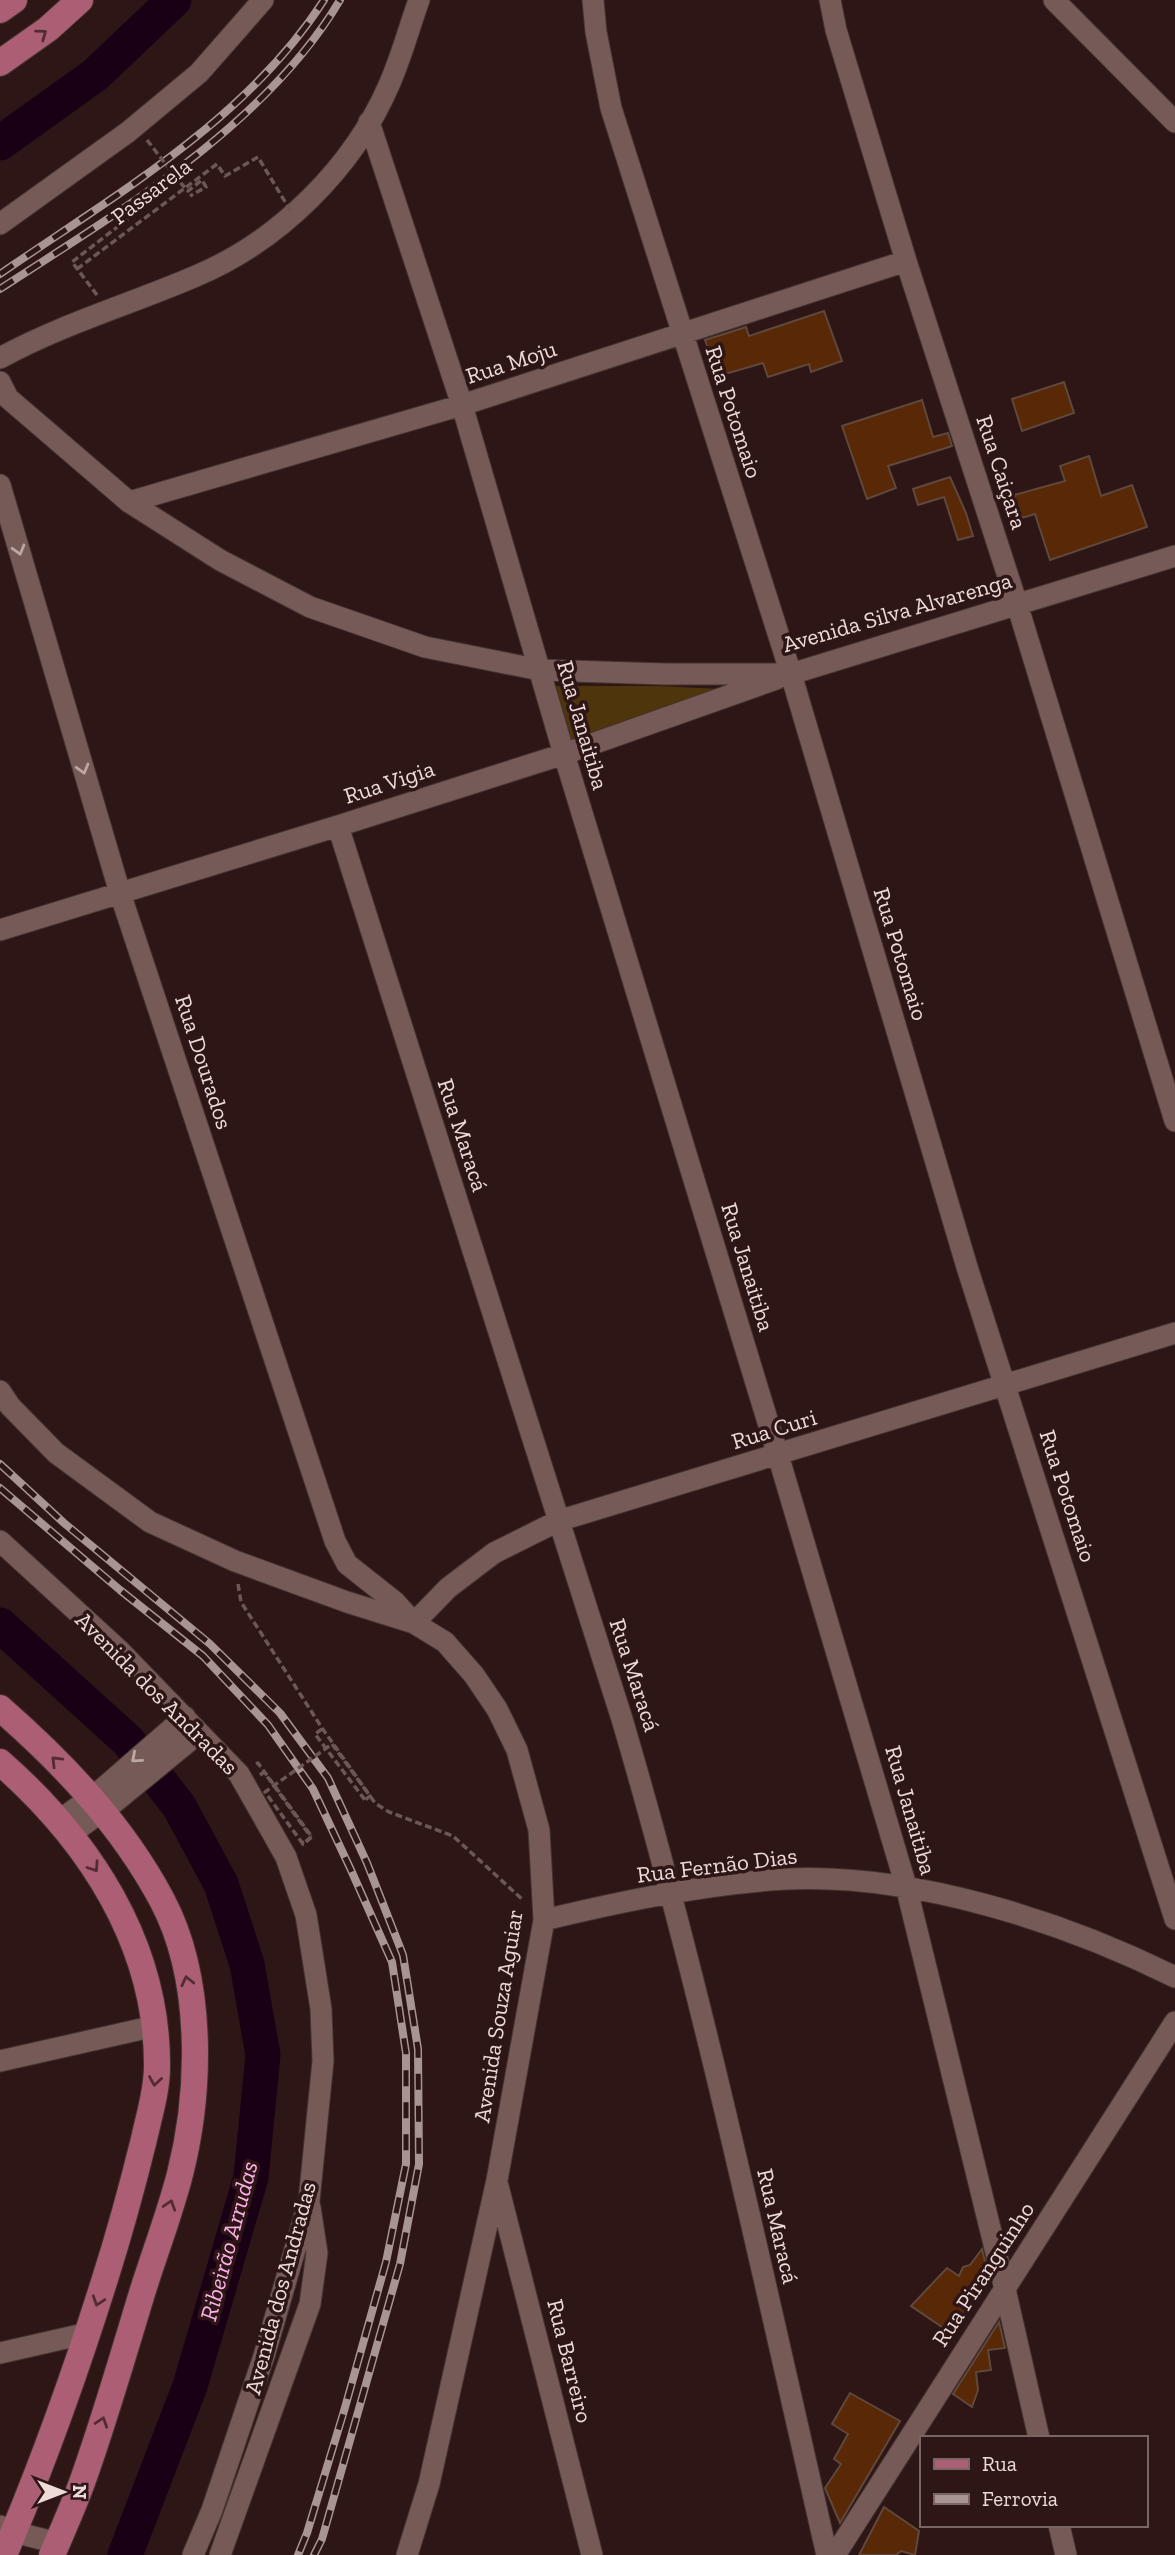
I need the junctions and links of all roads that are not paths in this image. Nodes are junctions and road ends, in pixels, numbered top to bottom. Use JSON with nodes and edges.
{"nodes":[{"id":1,"x":14,"y":0,"type":"edge"},
{"id":2,"x":80,"y":0,"type":"edge"},
{"id":3,"x":263,"y":0,"type":"edge"},
{"id":4,"x":419,"y":0,"type":"edge"},
{"id":5,"x":593,"y":0,"type":"edge"},
{"id":6,"x":830,"y":0,"type":"edge"},
{"id":7,"x":1054,"y":0,"type":"edge"},
{"id":8,"x":0,"y":10,"type":"edge"},
{"id":9,"x":0,"y":64,"type":"edge"},
{"id":10,"x":369,"y":122,"type":"junction"},
{"id":11,"x":1175,"y":122,"type":"edge"},
{"id":12,"x":0,"y":224,"type":"edge"},
{"id":13,"x":906,"y":261,"type":"junction"},
{"id":14,"x":681,"y":333,"type":"junction"},
{"id":15,"x":0,"y":358,"type":"edge"},
{"id":16,"x":0,"y":382,"type":"edge"},
{"id":17,"x":462,"y":405,"type":"junction"},
{"id":18,"x":0,"y":485,"type":"edge"},
{"id":19,"x":129,"y":502,"type":"junction"},
{"id":20,"x":1175,"y":556,"type":"edge"},
{"id":21,"x":1017,"y":604,"type":"junction"},
{"id":22,"x":540,"y":670,"type":"junction"},
{"id":23,"x":791,"y":674,"type":"junction"},
{"id":24,"x":564,"y":754,"type":"junction"},
{"id":25,"x":338,"y":826,"type":"junction"},
{"id":26,"x":120,"y":893,"type":"junction"},
{"id":27,"x":0,"y":930,"type":"edge"},
{"id":28,"x":1175,"y":1121,"type":"edge"},
{"id":29,"x":1175,"y":1333,"type":"edge"},
{"id":30,"x":1005,"y":1384,"type":"junction"},
{"id":31,"x":0,"y":1391,"type":"edge"},
{"id":32,"x":778,"y":1455,"type":"junction"},
{"id":33,"x":558,"y":1521,"type":"junction"},
{"id":34,"x":0,"y":1541,"type":"edge"},
{"id":35,"x":414,"y":1623,"type":"junction"},
{"id":36,"x":0,"y":1707,"type":"edge"},
{"id":37,"x":186,"y":1731,"type":"junction"},
{"id":38,"x":1,"y":1764,"type":"edge"},
{"id":39,"x":103,"y":1800,"type":"junction"},
{"id":40,"x":65,"y":1827,"type":"junction"},
{"id":41,"x":906,"y":1886,"type":"junction"},
{"id":42,"x":670,"y":1895,"type":"junction"},
{"id":43,"x":1175,"y":1919,"type":"edge"},
{"id":44,"x":544,"y":1920,"type":"junction"},
{"id":45,"x":1175,"y":1977,"type":"edge"},
{"id":46,"x":1175,"y":2022,"type":"edge"},
{"id":47,"x":155,"y":2026,"type":"junction"},
{"id":48,"x":0,"y":2060,"type":"edge"},
{"id":49,"x":497,"y":2180,"type":"junction"},
{"id":50,"x":309,"y":2201,"type":"junction"},
{"id":51,"x":1005,"y":2289,"type":"junction"},
{"id":52,"x":88,"y":2333,"type":"junction"},
{"id":53,"x":0,"y":2353,"type":"edge"},
{"id":54,"x":1039,"y":2436,"type":"edge"},
{"id":55,"x":1059,"y":2527,"type":"edge"},
{"id":56,"x":6,"y":2538,"type":"edge"},
{"id":57,"x":55,"y":2549,"type":"edge"},
{"id":58,"x":193,"y":2555,"type":"edge"},
{"id":59,"x":220,"y":2555,"type":"edge"},
{"id":60,"x":407,"y":2555,"type":"edge"},
{"id":61,"x":592,"y":2555,"type":"edge"},
{"id":62,"x":827,"y":2555,"type":"edge"},
{"id":63,"x":835,"y":2555,"type":"edge"},
{"id":64,"x":1066,"y":2555,"type":"edge"}],
"edges":[{"from":1,"to":8,"type":"main road"},
{"from":9,"to":2,"type":"main road","one_way":true},
{"from":3,"to":12,"type":"street"},
{"from":4,"to":10,"type":"street"},
{"from":5,"to":14,"type":"street","name":"Rua Potomaio"},
{"from":6,"to":13,"type":"street","name":"Rua Caiçara"},
{"from":7,"to":11,"type":"street"},
{"from":10,"to":15,"type":"street"},
{"from":10,"to":17,"type":"street","name":"Rua Janaitiba"},
{"from":13,"to":14,"type":"street","name":"Rua Moju"},
{"from":13,"to":21,"type":"street","name":"Rua Caiçara"},
{"from":14,"to":17,"type":"street","name":"Rua Moju"},
{"from":14,"to":23,"type":"street","name":"Rua Potomaio"},
{"from":16,"to":19,"type":"street","name":"Avenida Silva Alvarenga"},
{"from":17,"to":19,"type":"street","name":"Rua Moju"},
{"from":17,"to":22,"type":"street","name":"Rua Janaitiba"},
{"from":18,"to":26,"type":"street","name":"Rua Dourados","one_way":true},
{"from":19,"to":22,"type":"street","name":"Avenida Silva Alvarenga"},
{"from":20,"to":21,"type":"street","name":"Avenida Silva Alvarenga"},
{"from":21,"to":23,"type":"street","name":"Avenida Silva Alvarenga"},
{"from":21,"to":28,"type":"street","name":"Rua Caiçara"},
{"from":22,"to":23,"type":"street","name":"Avenida Silva Alvarenga"},
{"from":22,"to":24,"type":"street","name":"Rua Janaitiba"},
{"from":23,"to":24,"type":"street","name":"Rua Vigia"},
{"from":23,"to":30,"type":"street","name":"Rua Potomaio"},
{"from":24,"to":25,"type":"street","name":"Rua Vigia"},
{"from":24,"to":32,"type":"street","name":"Rua Janaitiba"},
{"from":25,"to":26,"type":"street","name":"Rua Vigia"},
{"from":25,"to":33,"type":"street","name":"Rua Maracá"},
{"from":26,"to":27,"type":"street","name":"Rua Vigia"},
{"from":26,"to":35,"type":"street","name":"Rua Dourados"},
{"from":29,"to":30,"type":"street","name":"Rua Curi"},
{"from":30,"to":32,"type":"street","name":"Rua Curi"},
{"from":30,"to":43,"type":"street","name":"Rua Potomaio"},
{"from":31,"to":35,"type":"street","name":"Avenida Souza Aguiar"},
{"from":32,"to":33,"type":"street","name":"Rua Curi"},
{"from":32,"to":41,"type":"street","name":"Rua Janaitiba"},
{"from":33,"to":35,"type":"street","name":"Rua Curi"},
{"from":33,"to":42,"type":"street","name":"Rua Maracá"},
{"from":34,"to":37,"type":"street","name":"Avenida dos Andradas"},
{"from":35,"to":44,"type":"street","name":"Avenida Souza Aguiar"},
{"from":39,"to":36,"type":"main road","one_way":true},
{"from":37,"to":39,"type":"street"},
{"from":37,"to":50,"type":"street","name":"Avenida dos Andradas"},
{"from":38,"to":40,"type":"main road"},
{"from":39,"to":40,"type":"street"},
{"from":57,"to":39,"type":"main road","one_way":true},
{"from":40,"to":47,"type":"main road","one_way":true},
{"from":41,"to":42,"type":"street","name":"Rua Fernão Dias"},
{"from":41,"to":45,"type":"street","name":"Rua Fernão Dias"},
{"from":41,"to":51,"type":"street","name":"Rua Janaitiba"},
{"from":42,"to":44,"type":"street","name":"Rua Fernão Dias"},
{"from":42,"to":62,"type":"street","name":"Rua Maracá"},
{"from":44,"to":49,"type":"street","name":"Avenida Souza Aguiar"},
{"from":46,"to":51,"type":"street","name":"Rua Piranguinho"},
{"from":47,"to":48,"type":"street"},
{"from":47,"to":52,"type":"main road","one_way":true},
{"from":49,"to":60,"type":"street","name":"Avenida Souza Aguiar"},
{"from":49,"to":61,"type":"street","name":"Rua Barreiro"},
{"from":50,"to":58,"type":"street","name":"Avenida dos Andradas"},
{"from":50,"to":59,"type":"street"},
{"from":51,"to":54,"type":"street","name":"Rua Janaitiba"},
{"from":51,"to":63,"type":"street","name":"Rua Piranguinho"},
{"from":52,"to":53,"type":"street"},
{"from":52,"to":56,"type":"main road"},
{"from":55,"to":64,"type":"street"},
{"from":56,"to":57,"type":"street"}]}
